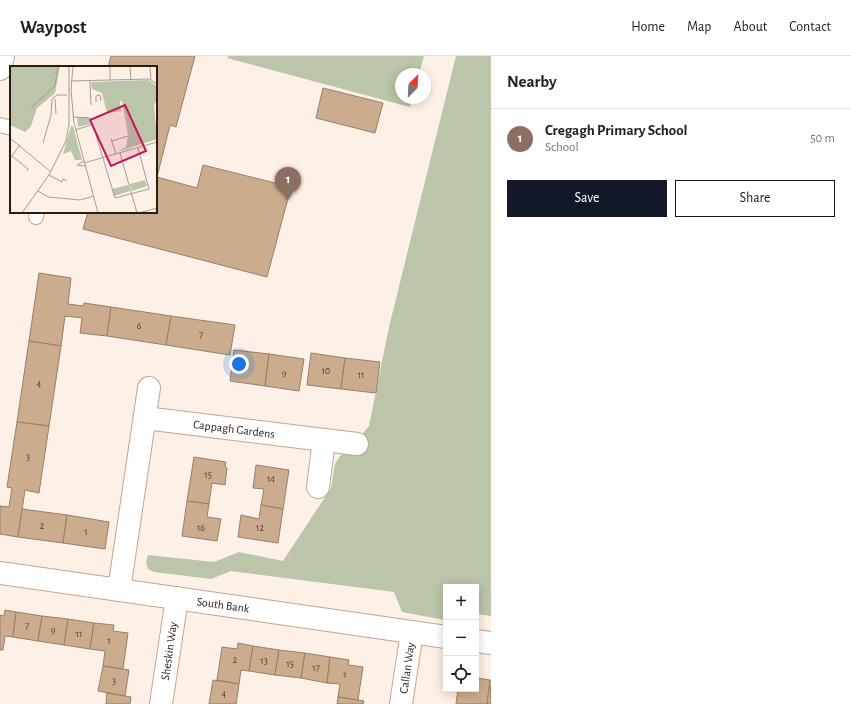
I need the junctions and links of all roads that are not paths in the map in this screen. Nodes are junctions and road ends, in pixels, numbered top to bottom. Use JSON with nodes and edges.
{"nodes":[{"id":1,"x":3,"y":56,"type":"edge"},
{"id":2,"x":0,"y":68,"type":"edge"},
{"id":3,"x":0,"y":125,"type":"edge"},
{"id":4,"x":10,"y":128,"type":"edge"},
{"id":5,"x":149,"y":388,"type":"dead end"},
{"id":6,"x":145,"y":418,"type":"junction"},
{"id":7,"x":324,"y":440,"type":"junction"},
{"id":8,"x":357,"y":444,"type":"dead end"},
{"id":9,"x":318,"y":487,"type":"dead end"},
{"id":10,"x":0,"y":573,"type":"edge"},
{"id":11,"x":119,"y":590,"type":"junction"},
{"id":12,"x":177,"y":598,"type":"junction"},
{"id":13,"x":412,"y":632,"type":"junction"},
{"id":14,"x":443,"y":637,"type":"edge"},
{"id":15,"x":479,"y":641,"type":"edge"},
{"id":16,"x":491,"y":643,"type":"edge"},
{"id":17,"x":162,"y":704,"type":"edge"},
{"id":18,"x":402,"y":704,"type":"edge"}],
"edges":[{"from":1,"to":2,"type":"street"},
{"from":3,"to":4,"type":"lane"},
{"from":5,"to":6,"type":"street"},
{"from":6,"to":7,"type":"street","name":"Cappagh Gardens"},
{"from":6,"to":11,"type":"street"},
{"from":7,"to":8,"type":"street","name":"Cappagh Gardens"},
{"from":7,"to":9,"type":"street"},
{"from":10,"to":11,"type":"street","name":"South Bank"},
{"from":11,"to":12,"type":"street","name":"South Bank"},
{"from":12,"to":13,"type":"street","name":"South Bank"},
{"from":12,"to":17,"type":"street","name":"Sheskin Way"},
{"from":13,"to":14,"type":"street","name":"South Bank"},
{"from":13,"to":18,"type":"street","name":"Callan Way"},
{"from":15,"to":16,"type":"street"}]}
